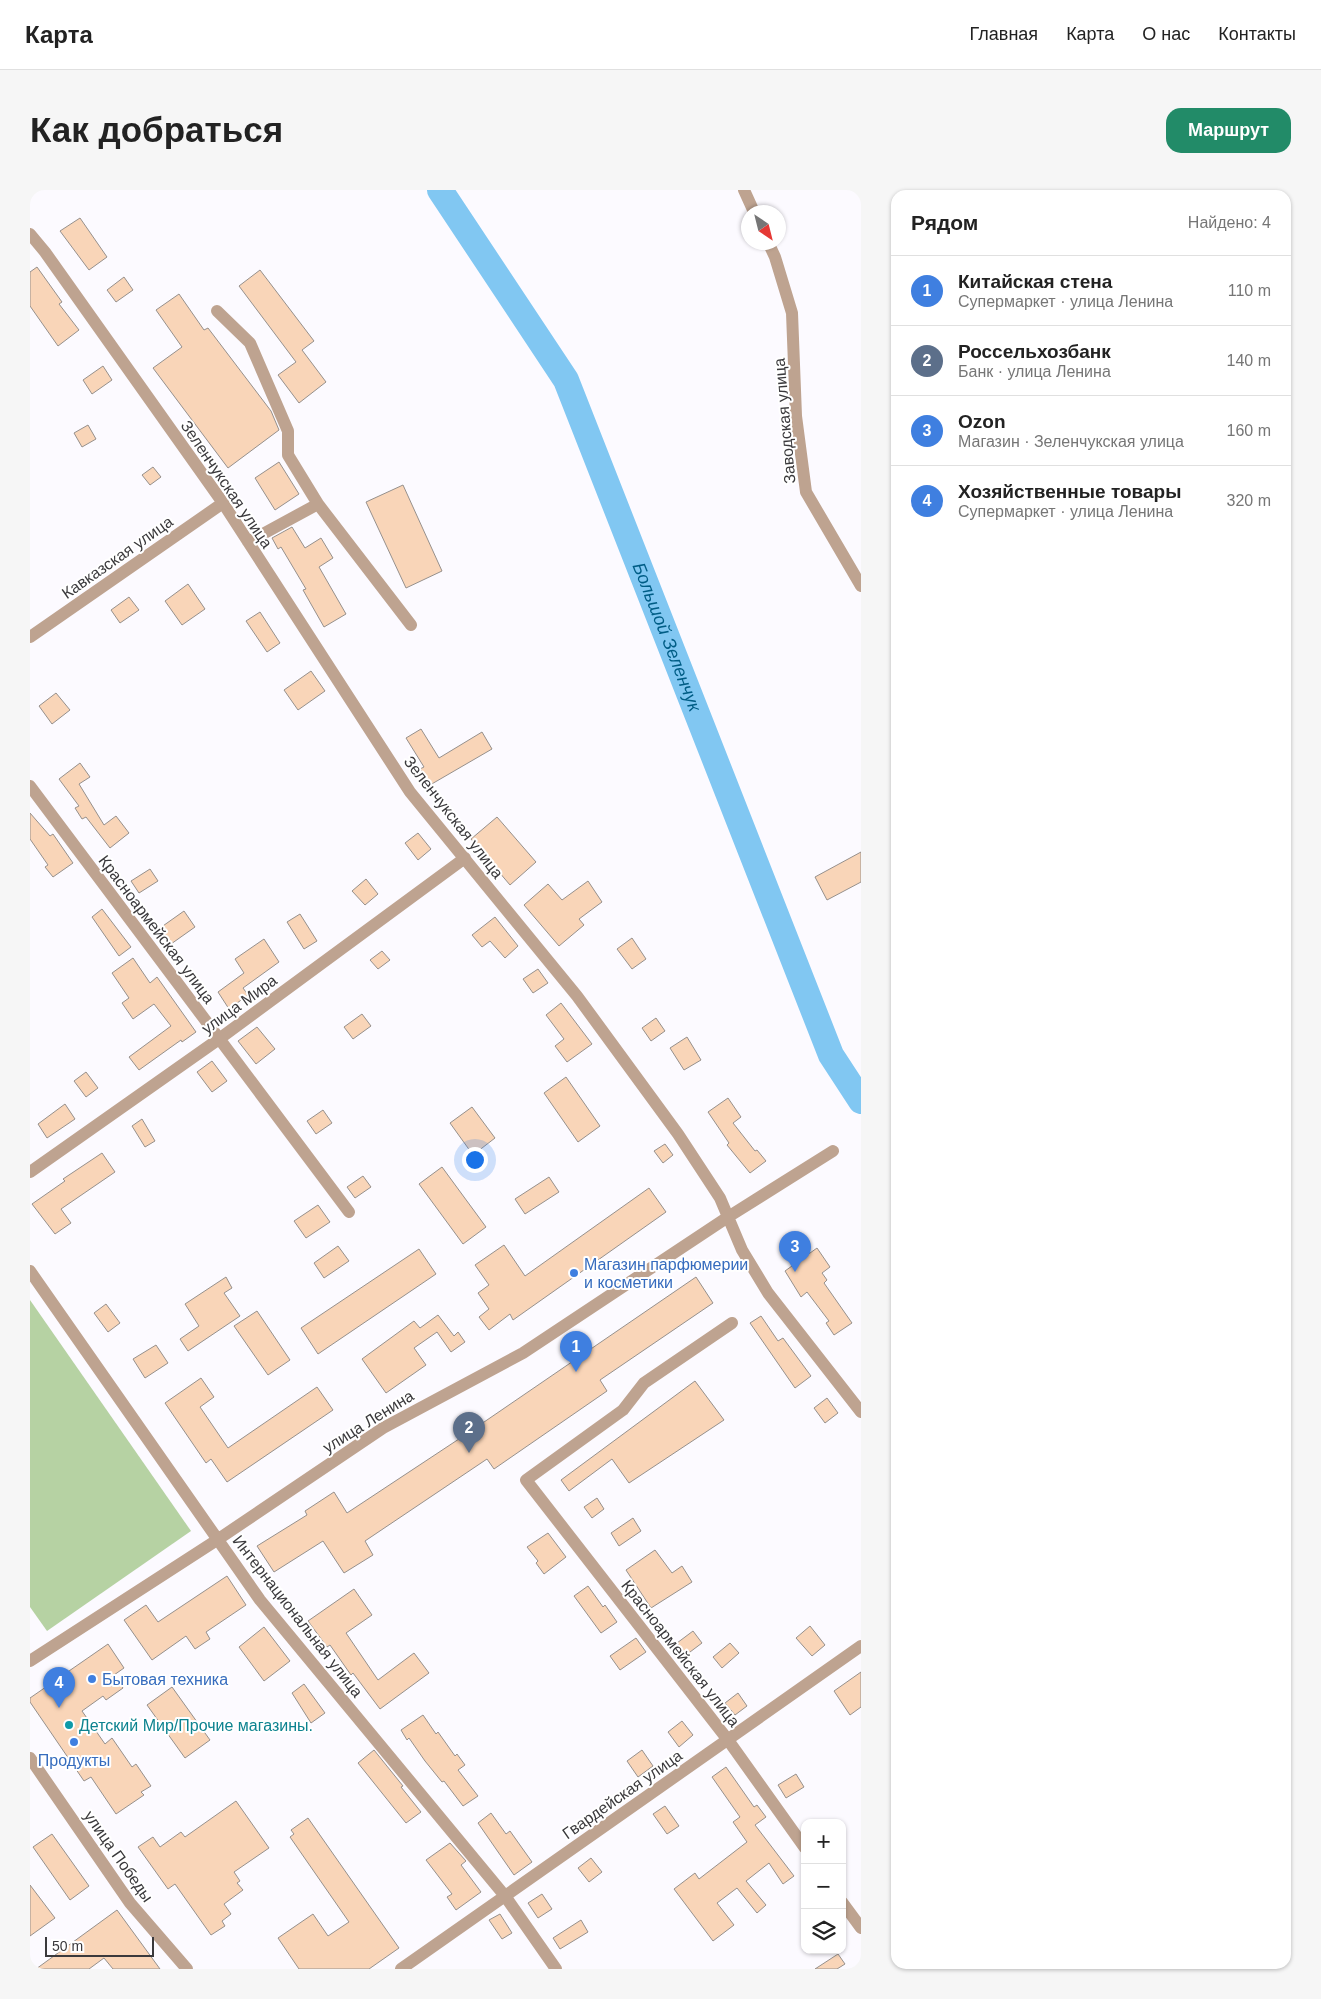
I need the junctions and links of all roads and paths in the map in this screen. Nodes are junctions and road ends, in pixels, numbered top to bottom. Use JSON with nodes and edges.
{"nodes":[{"id":1,"x":744,"y":190,"type":"edge"},
{"id":2,"x":751,"y":205,"type":"edge"},
{"id":3,"x":30,"y":234,"type":"edge"},
{"id":4,"x":771,"y":250,"type":"edge"},
{"id":5,"x":217,"y":311,"type":"dead end"},
{"id":6,"x":223,"y":503,"type":"junction"},
{"id":7,"x":318,"y":504,"type":"junction"},
{"id":8,"x":248,"y":542,"type":"junction"},
{"id":9,"x":861,"y":586,"type":"edge"},
{"id":10,"x":411,"y":625,"type":"dead end"},
{"id":11,"x":30,"y":637,"type":"edge"},
{"id":12,"x":30,"y":786,"type":"edge"},
{"id":13,"x":465,"y":858,"type":"junction"},
{"id":14,"x":219,"y":1039,"type":"junction"},
{"id":15,"x":834,"y":1151,"type":"dead end"},
{"id":16,"x":30,"y":1172,"type":"edge"},
{"id":17,"x":348,"y":1212,"type":"dead end"},
{"id":18,"x":728,"y":1217,"type":"junction"},
{"id":19,"x":30,"y":1271,"type":"edge"},
{"id":20,"x":732,"y":1324,"type":"dead end"},
{"id":21,"x":861,"y":1412,"type":"edge"},
{"id":22,"x":217,"y":1540,"type":"junction"},
{"id":23,"x":861,"y":1646,"type":"edge"},
{"id":24,"x":30,"y":1661,"type":"edge"},
{"id":25,"x":728,"y":1740,"type":"junction"},
{"id":26,"x":30,"y":1758,"type":"edge"},
{"id":27,"x":801,"y":1842,"type":"edge"},
{"id":28,"x":505,"y":1896,"type":"junction"},
{"id":29,"x":846,"y":1907,"type":"edge"},
{"id":30,"x":861,"y":1928,"type":"edge"},
{"id":31,"x":187,"y":1969,"type":"edge"},
{"id":32,"x":402,"y":1969,"type":"edge"},
{"id":33,"x":556,"y":1969,"type":"edge"}],
"edges":[{"from":1,"to":2,"type":"street"},
{"from":3,"to":6,"type":"street","name":"Зеленчукская улица"},
{"from":4,"to":9,"type":"street","name":"Заводская улица"},
{"from":5,"to":7,"type":"street"},
{"from":6,"to":8,"type":"street","name":"Зеленчукская улица"},
{"from":6,"to":11,"type":"street","name":"Кавказская улица"},
{"from":7,"to":8,"type":"street"},
{"from":7,"to":10,"type":"street"},
{"from":8,"to":13,"type":"street","name":"Зеленчукская улица"},
{"from":12,"to":14,"type":"street","name":"Красноармейская улица"},
{"from":13,"to":14,"type":"street","name":"улица Мира"},
{"from":13,"to":18,"type":"street","name":"Зеленчукская улица"},
{"from":14,"to":16,"type":"street","name":"улица Мира"},
{"from":14,"to":17,"type":"street","name":"Красноармейская улица"},
{"from":15,"to":18,"type":"street","name":"улица Ленина"},
{"from":18,"to":21,"type":"street","name":"Зеленчукская улица"},
{"from":18,"to":22,"type":"street","name":"улица Ленина"},
{"from":19,"to":22,"type":"street","name":"Интернациональная улица"},
{"from":20,"to":25,"type":"street","name":"Красноармейская улица"},
{"from":22,"to":24,"type":"street","name":"улица Ленина"},
{"from":22,"to":28,"type":"street","name":"Интернациональная улица"},
{"from":23,"to":25,"type":"street","name":"Гвардейская улица"},
{"from":25,"to":27,"type":"street","name":"Красноармейская улица"},
{"from":25,"to":28,"type":"street","name":"Гвардейская улица"},
{"from":26,"to":31,"type":"street","name":"улица Победы"},
{"from":28,"to":32,"type":"street","name":"Гвардейская улица"},
{"from":28,"to":33,"type":"street","name":"Интернациональная улица"},
{"from":29,"to":30,"type":"street"}]}
